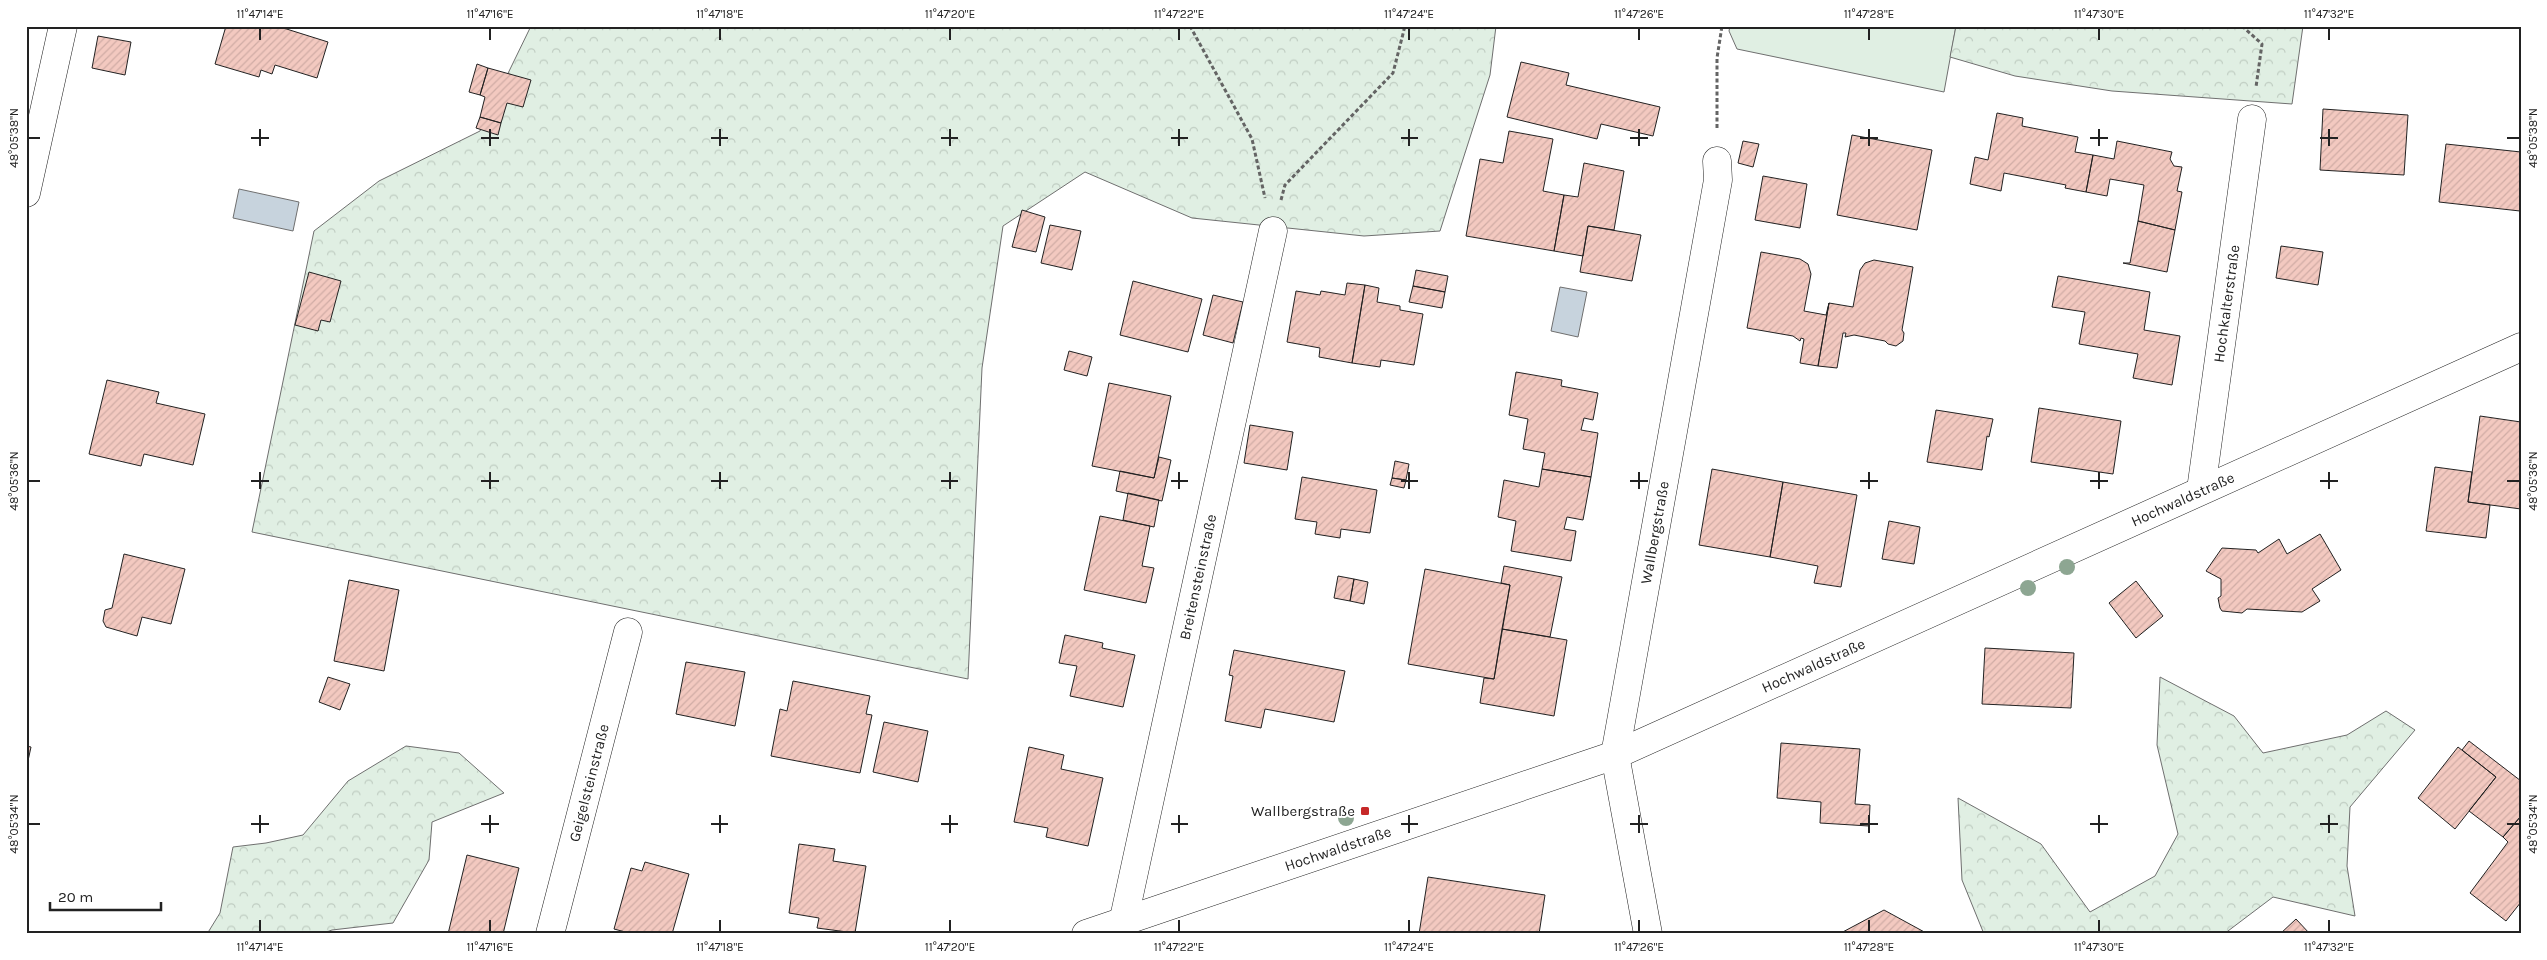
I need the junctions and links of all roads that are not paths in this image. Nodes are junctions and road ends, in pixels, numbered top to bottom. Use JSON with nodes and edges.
{"nodes":[{"id":1,"x":63,"y":26,"type":"edge"},
{"id":2,"x":2252,"y":119,"type":"road end"},
{"id":3,"x":33,"y":126,"type":"edge"},
{"id":4,"x":1717,"y":161,"type":"road end"},
{"id":5,"x":26,"y":193,"type":"edge"},
{"id":6,"x":1273,"y":231,"type":"road end"},
{"id":7,"x":2521,"y":347,"type":"edge"},
{"id":8,"x":2201,"y":490,"type":"junction"},
{"id":9,"x":628,"y":632,"type":"dead end"},
{"id":10,"x":1615,"y":755,"type":"junction"},
{"id":11,"x":1123,"y":923,"type":"junction"},
{"id":12,"x":550,"y":934,"type":"edge"},
{"id":13,"x":1086,"y":934,"type":"edge"},
{"id":14,"x":1648,"y":934,"type":"edge"}],
"edges":[{"from":1,"to":3,"type":"street"},
{"from":2,"to":8,"type":"street","name":"Hochkalterstraße"},
{"from":3,"to":5,"type":"street"},
{"from":4,"to":10,"type":"street","name":"Wallbergstraße"},
{"from":6,"to":11,"type":"street","name":"Breitensteinstraße"},
{"from":7,"to":8,"type":"street","name":"Hochwaldstraße"},
{"from":8,"to":10,"type":"street","name":"Hochwaldstraße"},
{"from":9,"to":12,"type":"street","name":"Geigelsteinstraße"},
{"from":10,"to":11,"type":"street","name":"Hochwaldstraße"},
{"from":10,"to":14,"type":"street","name":"Wallbergstraße"},
{"from":11,"to":13,"type":"street","name":"Hochwaldstraße"}]}
